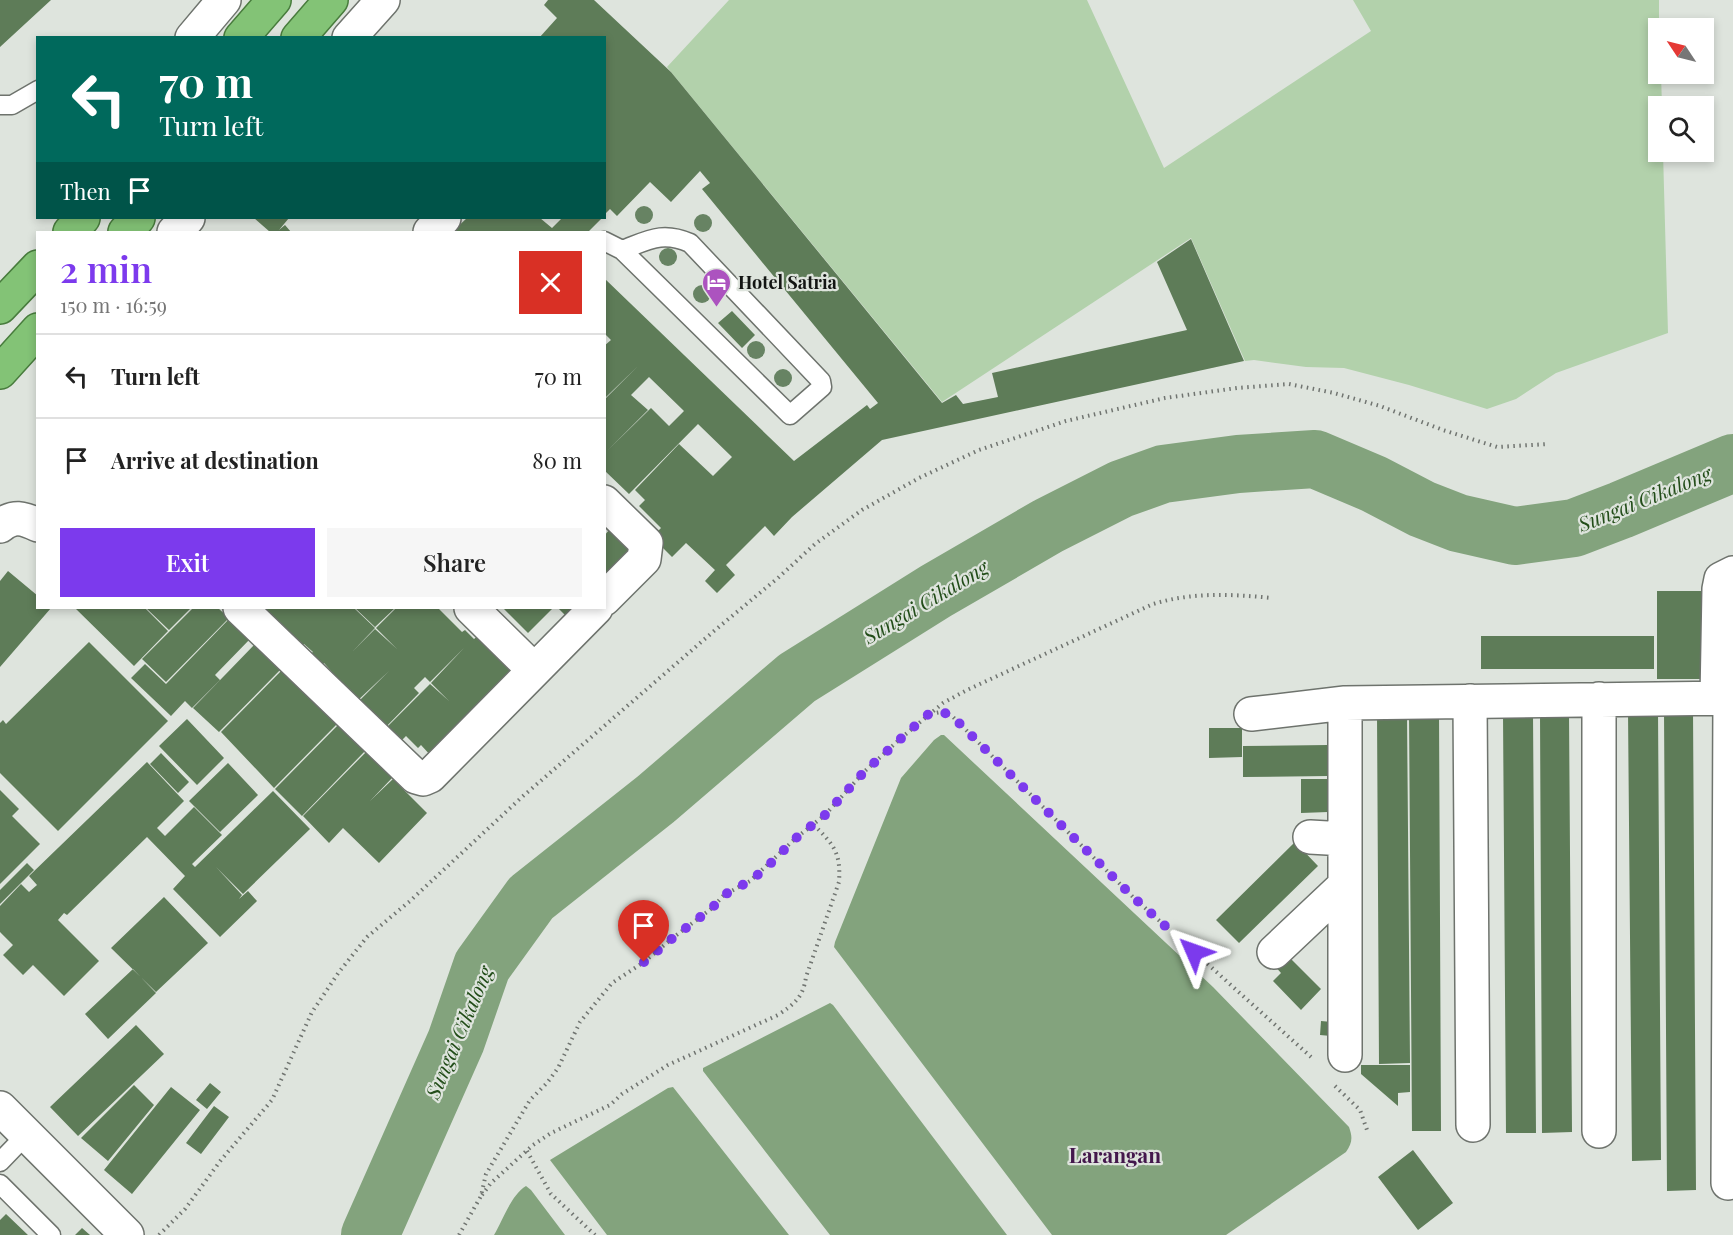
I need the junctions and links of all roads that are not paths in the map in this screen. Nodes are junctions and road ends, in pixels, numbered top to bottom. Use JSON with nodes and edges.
{"nodes":[{"id":1,"x":223,"y":0,"type":"edge"},
{"id":2,"x":274,"y":0,"type":"edge"},
{"id":3,"x":331,"y":0,"type":"edge"},
{"id":4,"x":383,"y":0,"type":"edge"},
{"id":5,"x":194,"y":36,"type":"edge"},
{"id":6,"x":243,"y":36,"type":"edge"},
{"id":7,"x":300,"y":36,"type":"edge"},
{"id":8,"x":351,"y":36,"type":"edge"},
{"id":9,"x":36,"y":91,"type":"edge"},
{"id":10,"x":0,"y":105,"type":"edge"},
{"id":11,"x":81,"y":219,"type":"edge"},
{"id":12,"x":137,"y":219,"type":"edge"},
{"id":13,"x":187,"y":219,"type":"edge"},
{"id":14,"x":443,"y":219,"type":"edge"},
{"id":15,"x":70,"y":231,"type":"edge"},
{"id":16,"x":126,"y":231,"type":"edge"},
{"id":17,"x":175,"y":231,"type":"edge"},
{"id":18,"x":431,"y":231,"type":"edge"},
{"id":19,"x":606,"y":242,"type":"edge"},
{"id":20,"x":622,"y":250,"type":"junction"},
{"id":21,"x":36,"y":269,"type":"edge"},
{"id":22,"x":0,"y":307,"type":"edge"},
{"id":23,"x":36,"y":333,"type":"edge"},
{"id":24,"x":18,"y":356,"type":"edge"},
{"id":25,"x":606,"y":504,"type":"edge"},
{"id":26,"x":36,"y":524,"type":"edge"},
{"id":27,"x":0,"y":526,"type":"edge"},
{"id":28,"x":1733,"y":573,"type":"edge"},
{"id":29,"x":606,"y":596,"type":"edge"},
{"id":30,"x":241,"y":609,"type":"edge"},
{"id":31,"x":472,"y":609,"type":"edge"},
{"id":32,"x":595,"y":609,"type":"edge"},
{"id":33,"x":534,"y":670,"type":"junction"},
{"id":34,"x":1727,"y":698,"type":"edge"},
{"id":35,"x":1599,"y":699,"type":"junction"},
{"id":36,"x":1470,"y":701,"type":"junction"},
{"id":37,"x":1345,"y":702,"type":"junction"},
{"id":38,"x":1251,"y":714,"type":"dead end"},
{"id":39,"x":1310,"y":837,"type":"dead end"},
{"id":40,"x":1345,"y":838,"type":"junction"},
{"id":41,"x":1345,"y":885,"type":"junction"},
{"id":42,"x":1274,"y":952,"type":"dead end"},
{"id":43,"x":1329,"y":1065,"type":"road end"},
{"id":44,"x":0,"y":1108,"type":"edge"},
{"id":45,"x":1473,"y":1125,"type":"dead end"},
{"id":46,"x":1599,"y":1131,"type":"dead end"},
{"id":47,"x":27,"y":1134,"type":"junction"},
{"id":48,"x":0,"y":1162,"type":"edge"},
{"id":49,"x":1728,"y":1183,"type":"dead end"},
{"id":50,"x":0,"y":1184,"type":"edge"},
{"id":51,"x":51,"y":1235,"type":"edge"},
{"id":52,"x":127,"y":1235,"type":"edge"}],
"edges":[{"from":1,"to":5,"type":"street"},
{"from":2,"to":6,"type":"highway"},
{"from":3,"to":7,"type":"highway"},
{"from":4,"to":8,"type":"street"},
{"from":9,"to":10,"type":"lane"},
{"from":11,"to":15,"type":"highway"},
{"from":12,"to":16,"type":"highway"},
{"from":13,"to":17,"type":"street"},
{"from":14,"to":18,"type":"street"},
{"from":19,"to":20,"type":"lane"},
{"from":20,"to":20,"type":"lane"},
{"from":21,"to":22,"type":"highway"},
{"from":23,"to":24,"type":"highway"},
{"from":25,"to":29,"type":"street"},
{"from":26,"to":27,"type":"street"},
{"from":28,"to":34,"type":"street"},
{"from":30,"to":33,"type":"street"},
{"from":31,"to":33,"type":"street"},
{"from":32,"to":33,"type":"street"},
{"from":34,"to":35,"type":"street"},
{"from":34,"to":49,"type":"street"},
{"from":35,"to":36,"type":"street"},
{"from":35,"to":46,"type":"street"},
{"from":36,"to":37,"type":"street"},
{"from":36,"to":45,"type":"street"},
{"from":37,"to":38,"type":"street"},
{"from":37,"to":40,"type":"street"},
{"from":39,"to":40,"type":"street"},
{"from":40,"to":41,"type":"street"},
{"from":41,"to":42,"type":"street"},
{"from":41,"to":43,"type":"street"},
{"from":44,"to":47,"type":"street"},
{"from":47,"to":48,"type":"lane"},
{"from":47,"to":52,"type":"street"},
{"from":50,"to":51,"type":"lane"}]}
